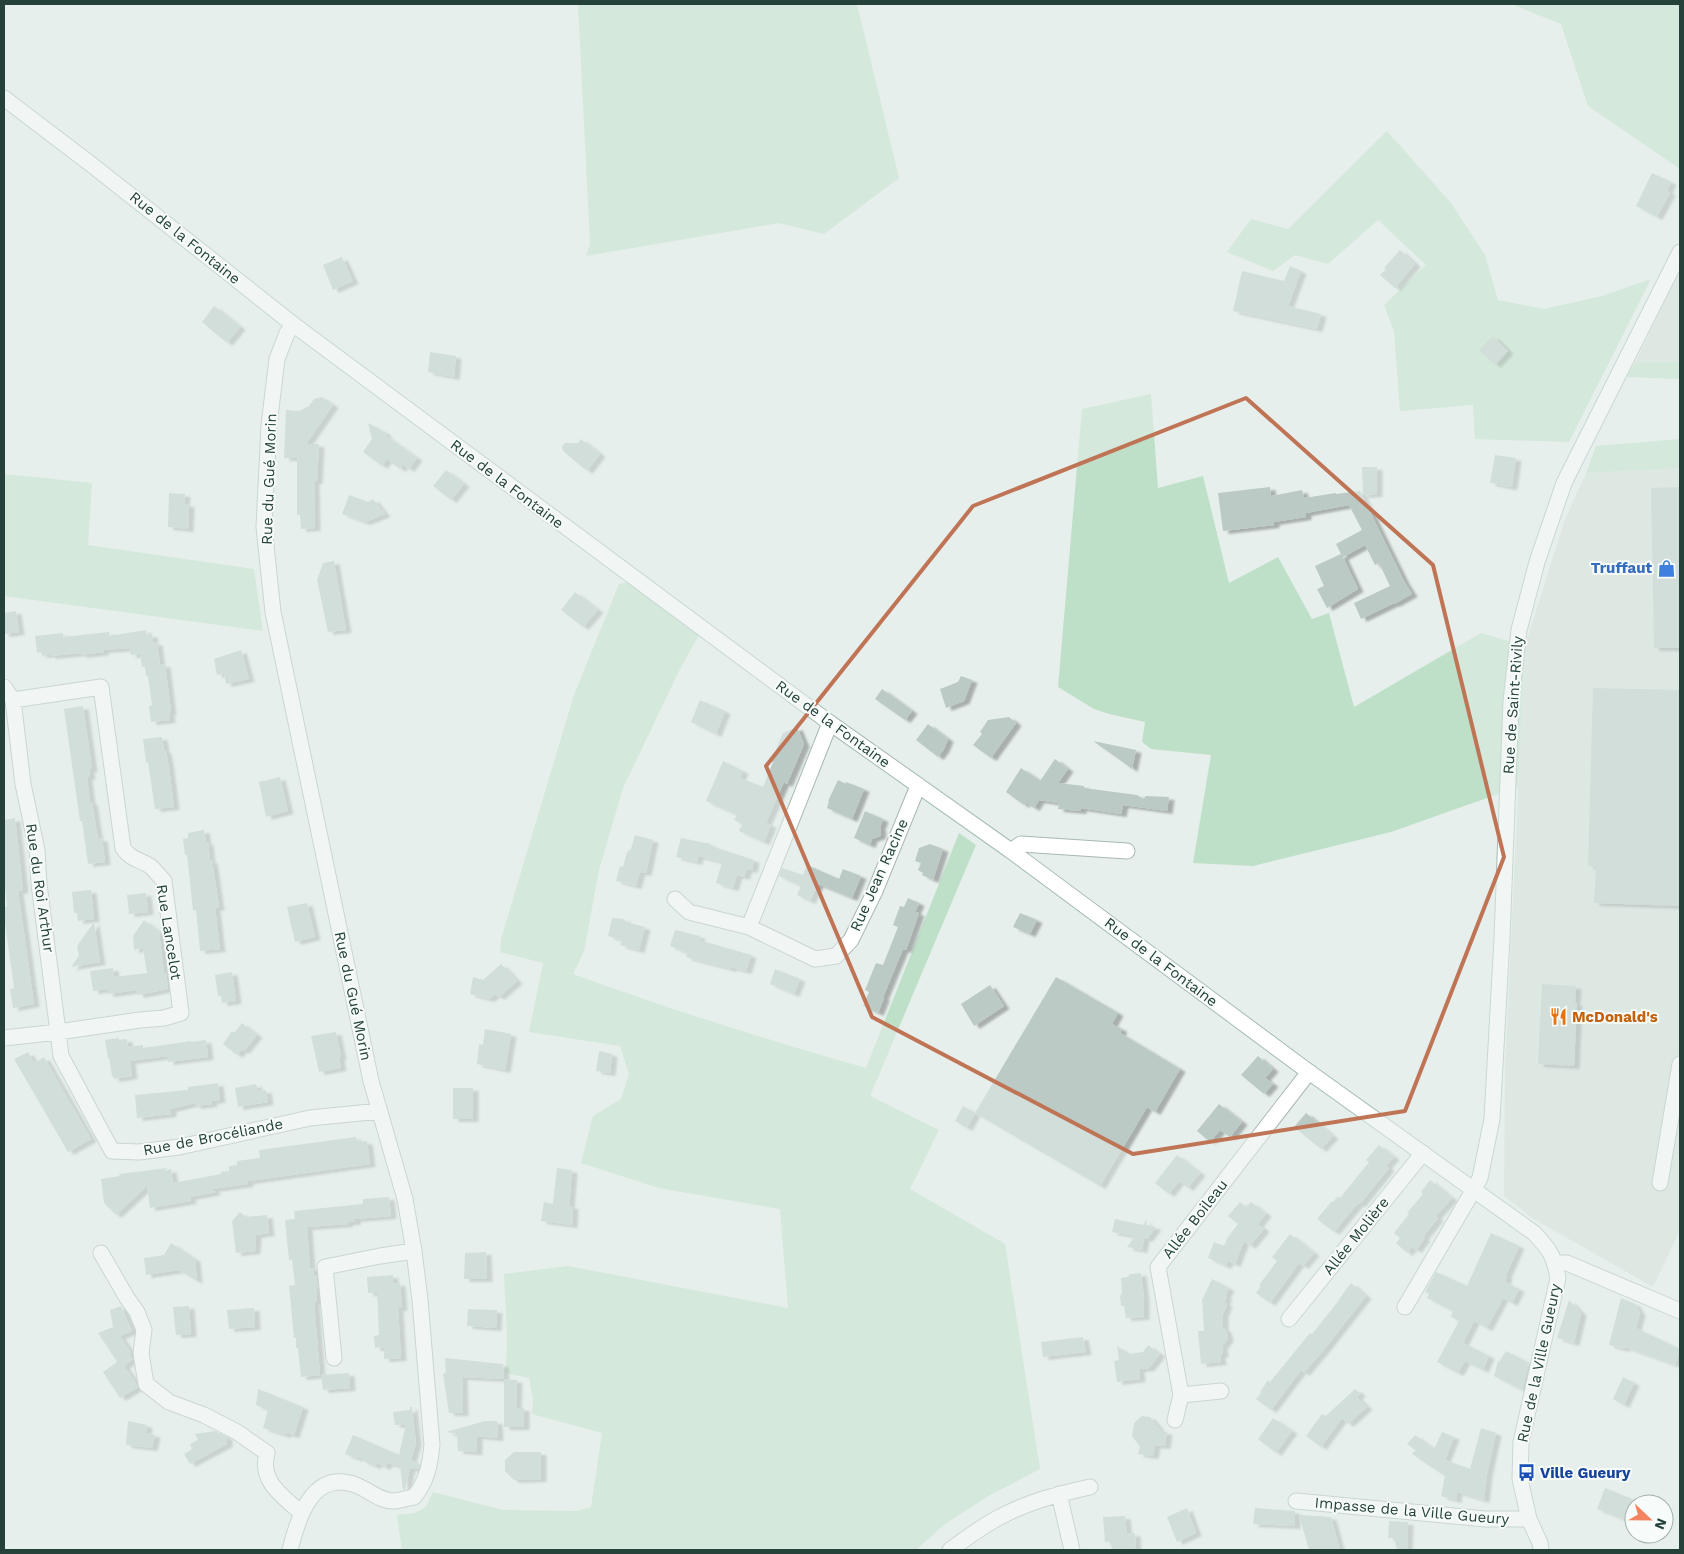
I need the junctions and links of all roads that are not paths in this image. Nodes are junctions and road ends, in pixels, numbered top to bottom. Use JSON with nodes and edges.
{"nodes":[{"id":1,"x":4,"y":98,"type":"edge"},
{"id":2,"x":1680,"y":252,"type":"edge"},
{"id":3,"x":294,"y":325,"type":"junction"},
{"id":4,"x":4,"y":688,"type":"edge"},
{"id":5,"x":13,"y":700,"type":"junction"},
{"id":6,"x":830,"y":723,"type":"junction"},
{"id":7,"x":918,"y":786,"type":"junction"},
{"id":8,"x":1011,"y":851,"type":"junction"},
{"id":9,"x":1127,"y":851,"type":"dead end"},
{"id":10,"x":675,"y":899,"type":"dead end"},
{"id":11,"x":749,"y":928,"type":"junction"},
{"id":12,"x":58,"y":1032,"type":"junction"},
{"id":13,"x":4,"y":1038,"type":"edge"},
{"id":14,"x":1680,"y":1064,"type":"edge"},
{"id":15,"x":1309,"y":1072,"type":"junction"},
{"id":16,"x":380,"y":1111,"type":"junction"},
{"id":17,"x":1423,"y":1153,"type":"junction"},
{"id":18,"x":1660,"y":1183,"type":"dead end"},
{"id":19,"x":1474,"y":1189,"type":"junction"},
{"id":20,"x":414,"y":1252,"type":"junction"},
{"id":21,"x":101,"y":1253,"type":"dead end"},
{"id":22,"x":1555,"y":1263,"type":"junction"},
{"id":23,"x":1405,"y":1307,"type":"dead end"},
{"id":24,"x":1680,"y":1311,"type":"edge"},
{"id":25,"x":1290,"y":1320,"type":"dead end"},
{"id":26,"x":334,"y":1358,"type":"dead end"},
{"id":27,"x":1221,"y":1390,"type":"dead end"},
{"id":28,"x":1181,"y":1395,"type":"junction"},
{"id":29,"x":1175,"y":1420,"type":"dead end"},
{"id":30,"x":1090,"y":1487,"type":"dead end"},
{"id":31,"x":1059,"y":1494,"type":"junction"},
{"id":32,"x":1296,"y":1501,"type":"dead end"},
{"id":33,"x":301,"y":1512,"type":"junction"},
{"id":34,"x":1528,"y":1519,"type":"junction"},
{"id":35,"x":290,"y":1550,"type":"edge"},
{"id":36,"x":950,"y":1550,"type":"edge"},
{"id":37,"x":1072,"y":1550,"type":"edge"},
{"id":38,"x":1541,"y":1550,"type":"edge"}],
"edges":[{"from":1,"to":3,"type":"street","name":"Rue de la Fontaine"},
{"from":2,"to":19,"type":"street","name":"Rue de Saint-Rivily"},
{"from":3,"to":6,"type":"street","name":"Rue de la Fontaine"},
{"from":3,"to":16,"type":"street","name":"Rue du Gué Morin"},
{"from":4,"to":5,"type":"street"},
{"from":5,"to":12,"type":"street","name":"Rue du Roi Arthur"},
{"from":5,"to":12,"type":"street","name":"Rue Lancelot"},
{"from":6,"to":7,"type":"street","name":"Rue de la Fontaine"},
{"from":6,"to":11,"type":"street"},
{"from":7,"to":8,"type":"street","name":"Rue de la Fontaine"},
{"from":7,"to":11,"type":"street","name":"Rue Jean Racine"},
{"from":8,"to":9,"type":"street"},
{"from":8,"to":15,"type":"street","name":"Rue de la Fontaine"},
{"from":10,"to":11,"type":"street","name":"Rue Jean Racine"},
{"from":12,"to":13,"type":"street"},
{"from":12,"to":16,"type":"street","name":"Rue de Brocéliande"},
{"from":14,"to":18,"type":"street"},
{"from":15,"to":17,"type":"street","name":"Rue de la Fontaine"},
{"from":15,"to":28,"type":"street","name":"Allée Boileau"},
{"from":16,"to":20,"type":"street","name":"Rue du Gué Morin"},
{"from":17,"to":19,"type":"street","name":"Rue de la Fontaine"},
{"from":17,"to":25,"type":"street","name":"Allée Molière"},
{"from":19,"to":22,"type":"street","name":"Rue de la Fontaine"},
{"from":19,"to":23,"type":"street"},
{"from":20,"to":26,"type":"street"},
{"from":20,"to":33,"type":"street","name":"Rue du Gué Morin"},
{"from":21,"to":33,"type":"street"},
{"from":22,"to":24,"type":"street"},
{"from":22,"to":34,"type":"street","name":"Rue de la Ville Gueury"},
{"from":27,"to":28,"type":"street"},
{"from":28,"to":29,"type":"street","name":"Allée Boileau"},
{"from":30,"to":31,"type":"street"},
{"from":31,"to":36,"type":"street"},
{"from":31,"to":37,"type":"street"},
{"from":32,"to":34,"type":"street","name":"Impasse de la Ville Gueury"},
{"from":33,"to":35,"type":"street","name":"Rue du Gué Morin"},
{"from":34,"to":38,"type":"street","name":"Rue de la Ville Gueury"}]}
